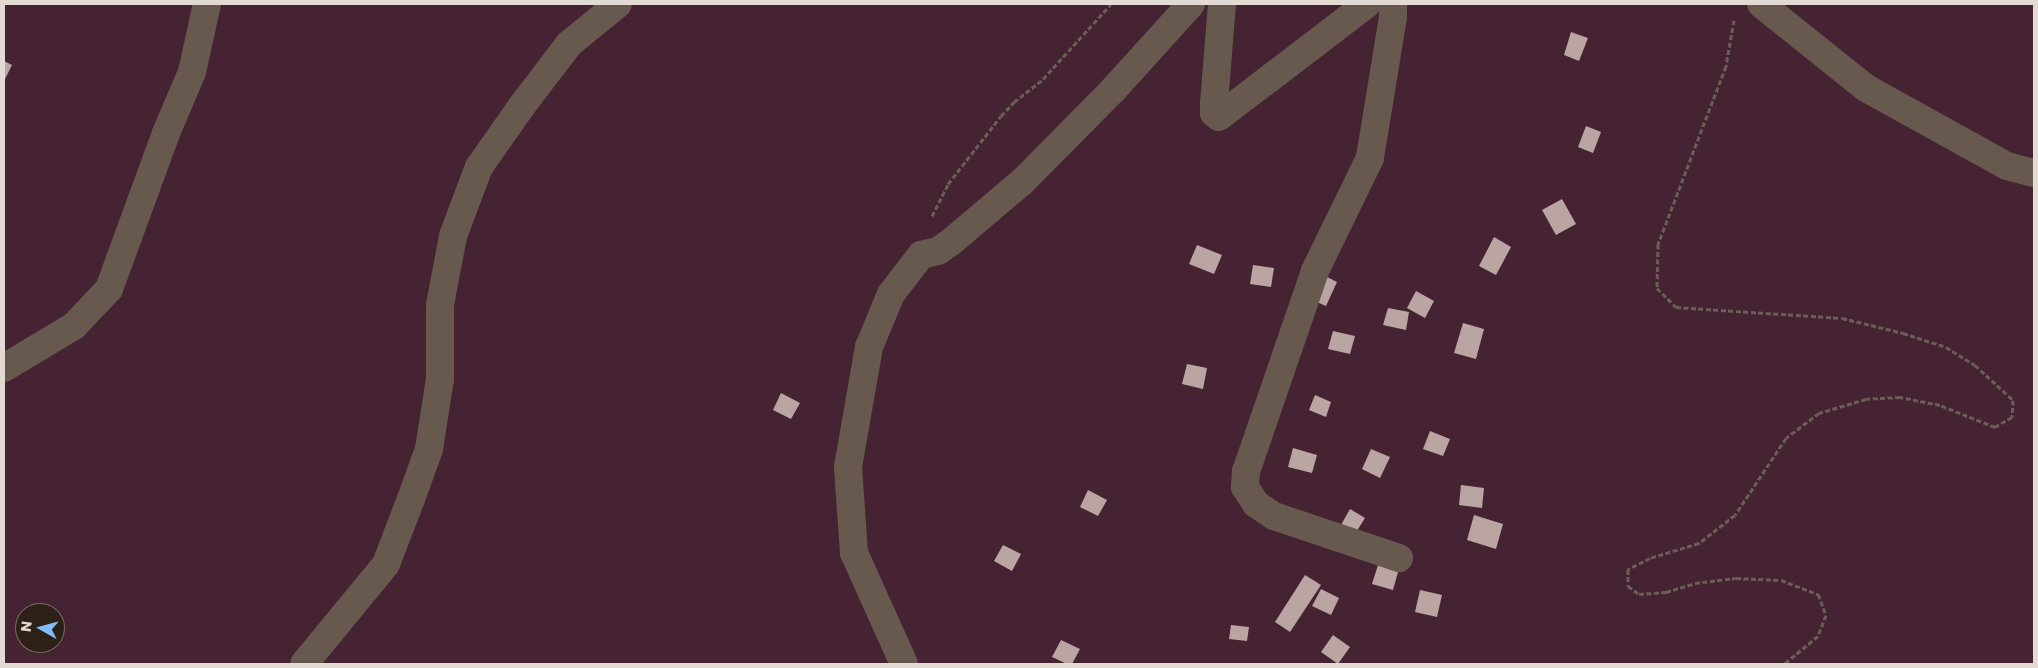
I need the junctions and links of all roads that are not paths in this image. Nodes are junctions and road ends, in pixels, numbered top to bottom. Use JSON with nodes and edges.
{"nodes":[{"id":1,"x":207,"y":4,"type":"edge"},
{"id":2,"x":618,"y":4,"type":"edge"},
{"id":3,"x":1191,"y":4,"type":"edge"},
{"id":4,"x":1222,"y":4,"type":"edge"},
{"id":5,"x":1367,"y":4,"type":"edge"},
{"id":6,"x":1393,"y":4,"type":"edge"},
{"id":7,"x":1761,"y":4,"type":"edge"},
{"id":8,"x":2034,"y":173,"type":"edge"},
{"id":9,"x":4,"y":368,"type":"edge"},
{"id":10,"x":1399,"y":558,"type":"dead end"},
{"id":11,"x":304,"y":664,"type":"edge"},
{"id":12,"x":904,"y":664,"type":"edge"}],
"edges":[{"from":1,"to":9,"type":"street"},
{"from":2,"to":11,"type":"street"},
{"from":3,"to":12,"type":"street"},
{"from":4,"to":5,"type":"street"},
{"from":6,"to":10,"type":"street"},
{"from":7,"to":8,"type":"street"}]}
